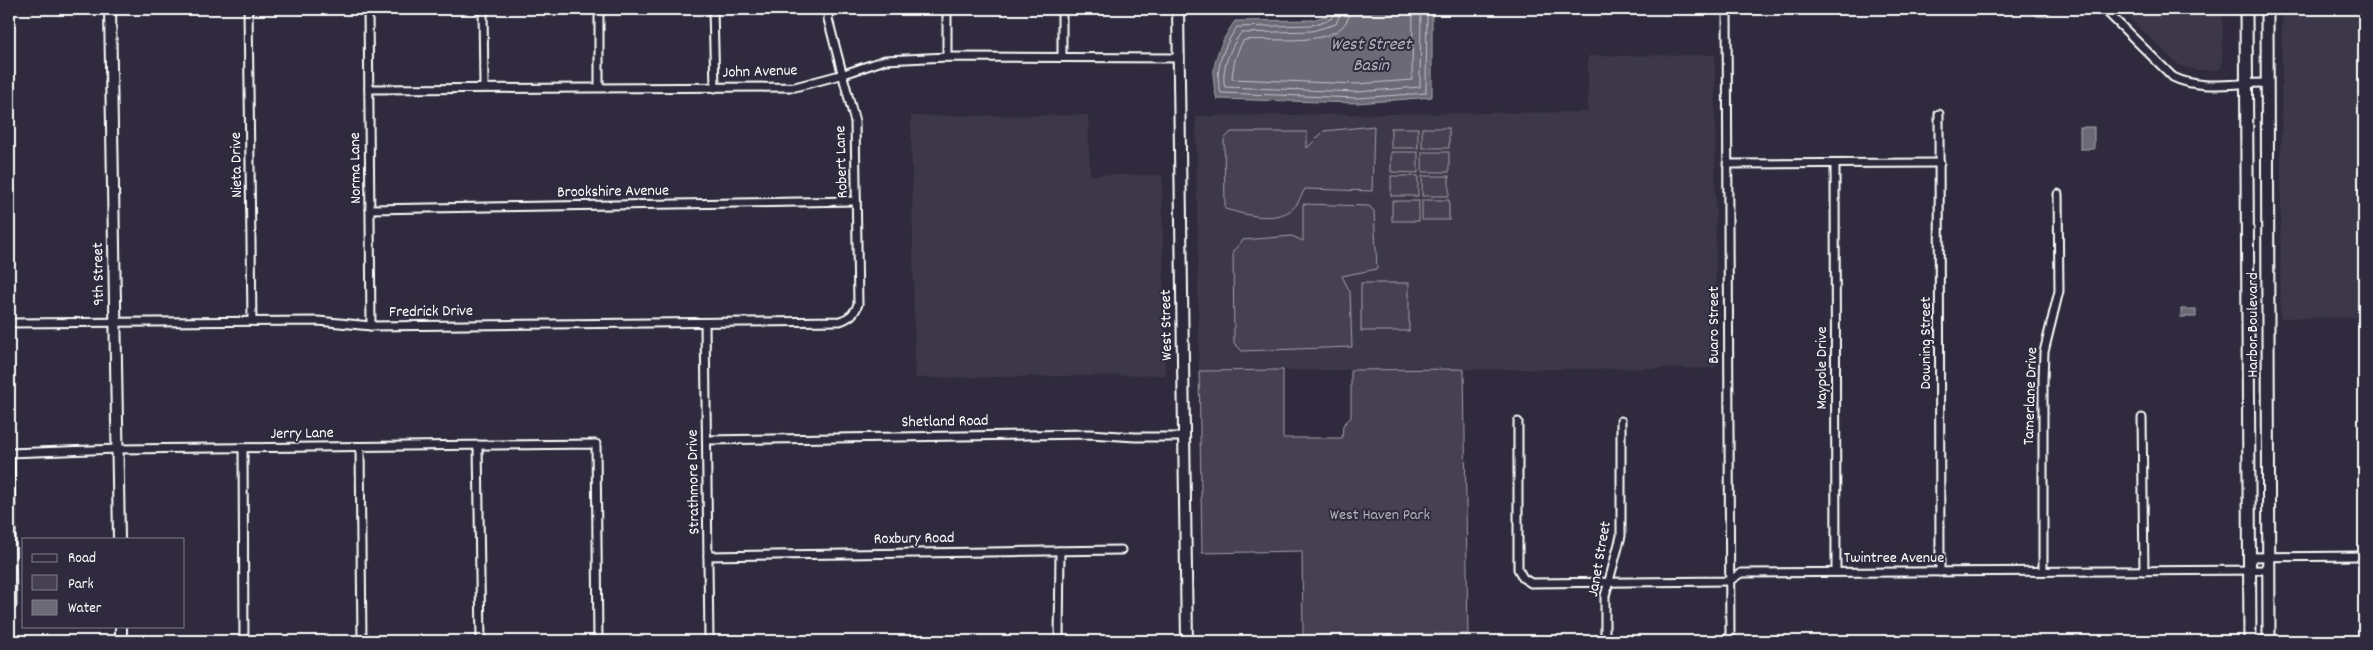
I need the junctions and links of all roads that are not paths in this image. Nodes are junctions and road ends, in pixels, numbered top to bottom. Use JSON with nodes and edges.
{"nodes":[{"id":1,"x":110,"y":9,"type":"edge"},
{"id":2,"x":248,"y":9,"type":"edge"},
{"id":3,"x":368,"y":9,"type":"edge"},
{"id":4,"x":483,"y":9,"type":"edge"},
{"id":5,"x":599,"y":9,"type":"edge"},
{"id":6,"x":713,"y":9,"type":"edge"},
{"id":7,"x":829,"y":9,"type":"edge"},
{"id":8,"x":946,"y":9,"type":"edge"},
{"id":9,"x":1062,"y":9,"type":"edge"},
{"id":10,"x":1178,"y":9,"type":"edge"},
{"id":11,"x":1727,"y":9,"type":"edge"},
{"id":12,"x":2104,"y":9,"type":"edge"},
{"id":13,"x":2246,"y":9,"type":"edge"},
{"id":14,"x":2267,"y":9,"type":"edge"},
{"id":15,"x":948,"y":57,"type":"junction"},
{"id":16,"x":1062,"y":57,"type":"junction"},
{"id":17,"x":1179,"y":58,"type":"junction"},
{"id":18,"x":844,"y":74,"type":"junction"},
{"id":19,"x":2247,"y":82,"type":"junction"},
{"id":20,"x":2268,"y":82,"type":"junction"},
{"id":21,"x":599,"y":86,"type":"junction"},
{"id":22,"x":484,"y":87,"type":"junction"},
{"id":23,"x":715,"y":88,"type":"junction"},
{"id":24,"x":368,"y":89,"type":"junction"},
{"id":25,"x":1939,"y":114,"type":"dead end"},
{"id":26,"x":1940,"y":163,"type":"junction"},
{"id":27,"x":1727,"y":164,"type":"junction"},
{"id":28,"x":1835,"y":164,"type":"junction"},
{"id":29,"x":2058,"y":194,"type":"dead end"},
{"id":30,"x":856,"y":201,"type":"junction"},
{"id":31,"x":370,"y":209,"type":"junction"},
{"id":32,"x":852,"y":315,"type":"joint"},
{"id":33,"x":252,"y":321,"type":"junction"},
{"id":34,"x":115,"y":322,"type":"junction"},
{"id":35,"x":9,"y":323,"type":"edge"},
{"id":36,"x":705,"y":323,"type":"junction"},
{"id":37,"x":371,"y":326,"type":"junction"},
{"id":38,"x":2248,"y":354,"type":"junction"},
{"id":39,"x":2268,"y":354,"type":"junction"},
{"id":40,"x":2142,"y":418,"type":"dead end"},
{"id":41,"x":1621,"y":421,"type":"dead end"},
{"id":42,"x":1518,"y":422,"type":"dead end"},
{"id":43,"x":1184,"y":437,"type":"junction"},
{"id":44,"x":707,"y":440,"type":"junction"},
{"id":45,"x":478,"y":445,"type":"junction"},
{"id":46,"x":360,"y":447,"type":"junction"},
{"id":47,"x":243,"y":448,"type":"junction"},
{"id":48,"x":118,"y":449,"type":"junction"},
{"id":49,"x":10,"y":453,"type":"edge"},
{"id":50,"x":120,"y":538,"type":"edge"},
{"id":51,"x":1060,"y":550,"type":"junction"},
{"id":52,"x":1121,"y":550,"type":"dead end"},
{"id":53,"x":708,"y":556,"type":"junction"},
{"id":54,"x":2249,"y":556,"type":"junction"},
{"id":55,"x":2364,"y":556,"type":"edge"},
{"id":56,"x":2268,"y":557,"type":"junction"},
{"id":57,"x":2250,"y":570,"type":"junction"},
{"id":58,"x":2269,"y":570,"type":"junction"},
{"id":59,"x":2043,"y":571,"type":"junction"},
{"id":60,"x":2144,"y":571,"type":"junction"},
{"id":61,"x":1836,"y":572,"type":"junction"},
{"id":62,"x":1940,"y":572,"type":"junction"},
{"id":63,"x":1729,"y":581,"type":"junction"},
{"id":64,"x":1608,"y":582,"type":"junction"},
{"id":65,"x":11,"y":605,"type":"edge"},
{"id":66,"x":121,"y":628,"type":"edge"},
{"id":67,"x":121,"y":641,"type":"edge"},
{"id":68,"x":244,"y":641,"type":"edge"},
{"id":69,"x":362,"y":641,"type":"edge"},
{"id":70,"x":481,"y":641,"type":"edge"},
{"id":71,"x":598,"y":641,"type":"edge"},
{"id":72,"x":709,"y":641,"type":"edge"},
{"id":73,"x":1060,"y":641,"type":"edge"},
{"id":74,"x":1186,"y":641,"type":"edge"},
{"id":75,"x":1605,"y":641,"type":"edge"},
{"id":76,"x":1730,"y":641,"type":"edge"},
{"id":77,"x":2250,"y":641,"type":"edge"},
{"id":78,"x":2269,"y":641,"type":"edge"}],
"edges":[{"from":1,"to":34,"type":"main road","name":"9th Street"},
{"from":2,"to":33,"type":"street","name":"Nieta Drive"},
{"from":3,"to":24,"type":"street","name":"Norma Lane"},
{"from":4,"to":22,"type":"street"},
{"from":5,"to":21,"type":"street"},
{"from":6,"to":23,"type":"street"},
{"from":7,"to":18,"type":"street","name":"Robert Lane"},
{"from":8,"to":15,"type":"street"},
{"from":9,"to":16,"type":"street"},
{"from":10,"to":17,"type":"main road","name":"West Street"},
{"from":11,"to":27,"type":"street","name":"Buaro Street"},
{"from":12,"to":19,"type":"street"},
{"from":13,"to":19,"type":"main road","name":"Harbor Boulevard"},
{"from":14,"to":20,"type":"main road","name":"Harbor Boulevard"},
{"from":15,"to":16,"type":"street","name":"John Avenue"},
{"from":15,"to":18,"type":"street","name":"John Avenue"},
{"from":16,"to":17,"type":"street","name":"John Avenue"},
{"from":17,"to":43,"type":"main road","name":"West Street"},
{"from":18,"to":23,"type":"street","name":"John Avenue"},
{"from":18,"to":30,"type":"street","name":"Robert Lane"},
{"from":19,"to":20,"type":"street"},
{"from":19,"to":38,"type":"main road","name":"Harbor Boulevard"},
{"from":20,"to":39,"type":"main road","name":"Harbor Boulevard"},
{"from":21,"to":22,"type":"street","name":"John Avenue"},
{"from":21,"to":23,"type":"street","name":"John Avenue"},
{"from":22,"to":24,"type":"street","name":"John Avenue"},
{"from":24,"to":31,"type":"street","name":"Norma Lane"},
{"from":25,"to":26,"type":"street","name":"Downing Street"},
{"from":26,"to":28,"type":"street"},
{"from":26,"to":62,"type":"street","name":"Downing Street"},
{"from":27,"to":28,"type":"street"},
{"from":27,"to":63,"type":"street","name":"Buaro Street"},
{"from":28,"to":61,"type":"street","name":"Maypole Drive"},
{"from":29,"to":59,"type":"street","name":"Tamerlane Drive"},
{"from":30,"to":31,"type":"street","name":"Brookshire Avenue"},
{"from":30,"to":32,"type":"street","name":"Robert Lane"},
{"from":31,"to":37,"type":"street","name":"Norma Lane"},
{"from":32,"to":36,"type":"street","name":"Fredrick Drive"},
{"from":33,"to":34,"type":"street","name":"Fredrick Drive"},
{"from":33,"to":37,"type":"street","name":"Fredrick Drive"},
{"from":34,"to":35,"type":"street","name":"Fredrick Drive"},
{"from":34,"to":48,"type":"main road","name":"9th Street"},
{"from":36,"to":37,"type":"street","name":"Fredrick Drive"},
{"from":36,"to":44,"type":"street","name":"Strathmore Drive"},
{"from":38,"to":39,"type":"main road"},
{"from":38,"to":54,"type":"main road","name":"Harbor Boulevard"},
{"from":39,"to":56,"type":"main road","name":"Harbor Boulevard"},
{"from":40,"to":60,"type":"street"},
{"from":41,"to":64,"type":"street","name":"Janet Street"},
{"from":42,"to":64,"type":"street","name":"Twintree Avenue"},
{"from":43,"to":44,"type":"street","name":"Shetland Road"},
{"from":43,"to":74,"type":"main road","name":"West Street"},
{"from":44,"to":53,"type":"street","name":"Strathmore Drive"},
{"from":45,"to":46,"type":"street","name":"Jerry Lane"},
{"from":45,"to":70,"type":"street"},
{"from":45,"to":71,"type":"street","name":"Jerry Lane"},
{"from":46,"to":47,"type":"street","name":"Jerry Lane"},
{"from":46,"to":69,"type":"street"},
{"from":47,"to":48,"type":"street","name":"Jerry Lane"},
{"from":47,"to":68,"type":"street"},
{"from":48,"to":49,"type":"street","name":"Jerry Lane"},
{"from":48,"to":50,"type":"main road","name":"9th Street"},
{"from":49,"to":65,"type":"street"},
{"from":51,"to":52,"type":"street","name":"Roxbury Road"},
{"from":51,"to":53,"type":"street","name":"Roxbury Road"},
{"from":51,"to":73,"type":"street"},
{"from":53,"to":72,"type":"street","name":"Strathmore Drive"},
{"from":54,"to":56,"type":"street"},
{"from":54,"to":57,"type":"main road","name":"Harbor Boulevard"},
{"from":55,"to":56,"type":"street"},
{"from":56,"to":58,"type":"main road","name":"Harbor Boulevard"},
{"from":57,"to":58,"type":"street","name":"Twintree Avenue"},
{"from":57,"to":60,"type":"street","name":"Twintree Avenue"},
{"from":57,"to":77,"type":"main road","name":"Harbor Boulevard"},
{"from":58,"to":78,"type":"main road","name":"Harbor Boulevard"},
{"from":59,"to":60,"type":"street","name":"Twintree Avenue"},
{"from":59,"to":62,"type":"street","name":"Twintree Avenue"},
{"from":61,"to":62,"type":"street","name":"Twintree Avenue"},
{"from":61,"to":63,"type":"street","name":"Twintree Avenue"},
{"from":63,"to":64,"type":"street","name":"Twintree Avenue"},
{"from":63,"to":76,"type":"street","name":"Buaro Street"},
{"from":64,"to":75,"type":"street","name":"Janet Street"},
{"from":66,"to":67,"type":"main road"}]}
